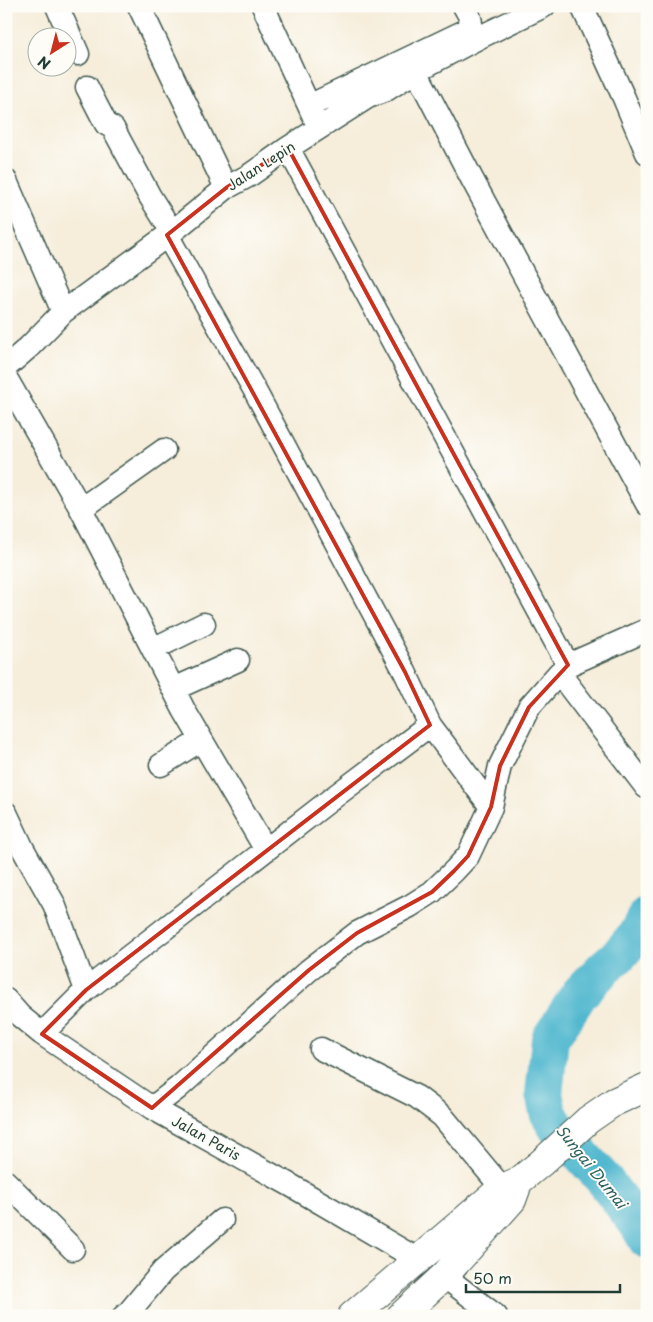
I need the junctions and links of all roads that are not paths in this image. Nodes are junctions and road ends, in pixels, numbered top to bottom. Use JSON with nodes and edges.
{"nodes":[{"id":1,"x":58,"y":6,"type":"edge"},
{"id":2,"x":139,"y":6,"type":"edge"},
{"id":3,"x":263,"y":6,"type":"edge"},
{"id":4,"x":464,"y":6,"type":"edge"},
{"id":5,"x":544,"y":6,"type":"edge"},
{"id":6,"x":582,"y":6,"type":"edge"},
{"id":7,"x":67,"y":28,"type":"edge"},
{"id":8,"x":416,"y":71,"type":"junction"},
{"id":9,"x":87,"y":87,"type":"dead end"},
{"id":10,"x":309,"y":106,"type":"junction"},
{"id":11,"x":320,"y":129,"type":"junction"},
{"id":12,"x":288,"y":148,"type":"junction"},
{"id":13,"x":647,"y":153,"type":"edge"},
{"id":14,"x":6,"y":181,"type":"edge"},
{"id":15,"x":226,"y":188,"type":"junction"},
{"id":16,"x":170,"y":233,"type":"junction"},
{"id":17,"x":63,"y":312,"type":"junction"},
{"id":18,"x":6,"y":367,"type":"edge"},
{"id":19,"x":6,"y":378,"type":"edge"},
{"id":20,"x":164,"y":450,"type":"dead end"},
{"id":21,"x":647,"y":504,"type":"edge"},
{"id":22,"x":81,"y":509,"type":"junction"},
{"id":23,"x":204,"y":624,"type":"dead end"},
{"id":24,"x":647,"y":630,"type":"edge"},
{"id":25,"x":153,"y":650,"type":"junction"},
{"id":26,"x":238,"y":660,"type":"dead end"},
{"id":27,"x":563,"y":669,"type":"junction"},
{"id":28,"x":174,"y":689,"type":"junction"},
{"id":29,"x":430,"y":725,"type":"junction"},
{"id":30,"x":201,"y":740,"type":"junction"},
{"id":31,"x":161,"y":765,"type":"dead end"},
{"id":32,"x":646,"y":787,"type":"edge"},
{"id":33,"x":491,"y":806,"type":"junction"},
{"id":34,"x":6,"y":813,"type":"edge"},
{"id":35,"x":266,"y":850,"type":"junction"},
{"id":36,"x":86,"y":990,"type":"junction"},
{"id":37,"x":6,"y":1000,"type":"edge"},
{"id":38,"x":42,"y":1034,"type":"junction"},
{"id":39,"x":321,"y":1048,"type":"dead end"},
{"id":40,"x":647,"y":1087,"type":"edge"},
{"id":41,"x":152,"y":1108,"type":"junction"},
{"id":42,"x":6,"y":1182,"type":"edge"},
{"id":43,"x":511,"y":1190,"type":"junction"},
{"id":44,"x":222,"y":1220,"type":"dead end"},
{"id":45,"x":73,"y":1249,"type":"dead end"},
{"id":46,"x":417,"y":1259,"type":"junction"},
{"id":47,"x":444,"y":1276,"type":"junction"},
{"id":48,"x":124,"y":1316,"type":"edge"},
{"id":49,"x":352,"y":1316,"type":"edge"},
{"id":50,"x":400,"y":1316,"type":"edge"},
{"id":51,"x":496,"y":1316,"type":"edge"}],
"edges":[{"from":1,"to":7,"type":"street"},
{"from":2,"to":15,"type":"street"},
{"from":3,"to":10,"type":"street"},
{"from":4,"to":10,"type":"street"},
{"from":5,"to":8,"type":"street","name":"Jalan Lepin"},
{"from":6,"to":13,"type":"street"},
{"from":8,"to":11,"type":"street","name":"Jalan Lepin"},
{"from":8,"to":21,"type":"street"},
{"from":9,"to":16,"type":"street"},
{"from":10,"to":11,"type":"street"},
{"from":11,"to":12,"type":"street","name":"Jalan Lepin"},
{"from":12,"to":15,"type":"street","name":"Jalan Lepin"},
{"from":12,"to":27,"type":"street"},
{"from":14,"to":17,"type":"street"},
{"from":15,"to":16,"type":"street","name":"Jalan Lepin"},
{"from":16,"to":17,"type":"street","name":"Jalan Lepin"},
{"from":16,"to":29,"type":"street"},
{"from":17,"to":18,"type":"street","name":"Jalan Lepin"},
{"from":19,"to":22,"type":"street"},
{"from":20,"to":22,"type":"street"},
{"from":22,"to":25,"type":"street"},
{"from":23,"to":25,"type":"street"},
{"from":24,"to":27,"type":"street"},
{"from":25,"to":28,"type":"street"},
{"from":26,"to":28,"type":"street"},
{"from":27,"to":32,"type":"street"},
{"from":27,"to":33,"type":"street"},
{"from":28,"to":30,"type":"street"},
{"from":29,"to":33,"type":"street"},
{"from":29,"to":35,"type":"street"},
{"from":30,"to":31,"type":"street"},
{"from":30,"to":35,"type":"street"},
{"from":33,"to":41,"type":"street"},
{"from":34,"to":36,"type":"street"},
{"from":35,"to":36,"type":"street"},
{"from":36,"to":38,"type":"street"},
{"from":37,"to":38,"type":"street","name":"Jalan Paris"},
{"from":38,"to":41,"type":"street","name":"Jalan Paris"},
{"from":39,"to":43,"type":"street"},
{"from":40,"to":43,"type":"main road"},
{"from":41,"to":46,"type":"street","name":"Jalan Paris"},
{"from":42,"to":45,"type":"street"},
{"from":43,"to":46,"type":"main road"},
{"from":43,"to":47,"type":"main road"},
{"from":44,"to":48,"type":"street"},
{"from":46,"to":49,"type":"main road"},
{"from":47,"to":50,"type":"main road"},
{"from":47,"to":51,"type":"street"}]}
